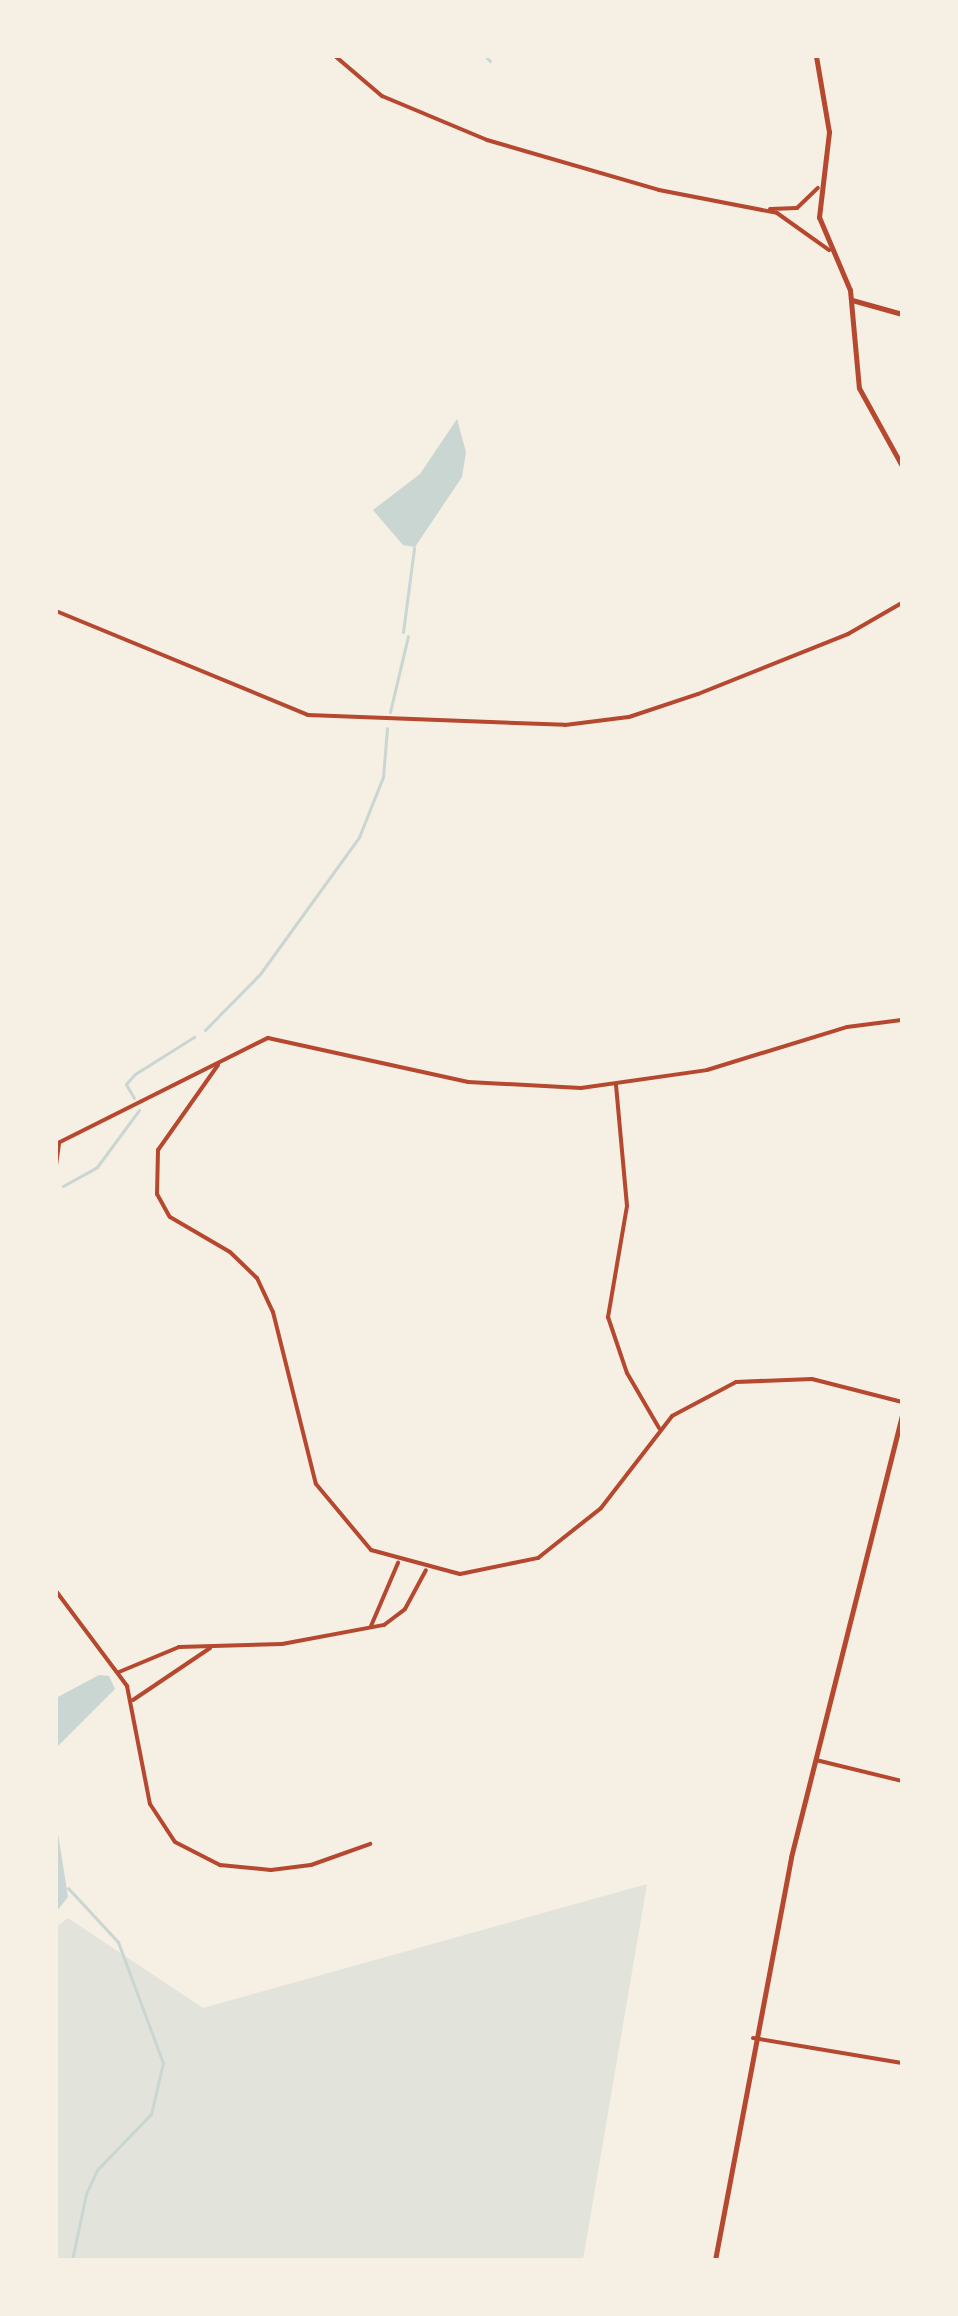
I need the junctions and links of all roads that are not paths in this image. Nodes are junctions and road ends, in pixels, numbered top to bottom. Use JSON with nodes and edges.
{"nodes":[{"id":1,"x":335,"y":56,"type":"edge"},
{"id":2,"x":816,"y":56,"type":"edge"},
{"id":3,"x":818,"y":188,"type":"junction"},
{"id":4,"x":763,"y":209,"type":"junction"},
{"id":5,"x":829,"y":250,"type":"junction"},
{"id":6,"x":852,"y":300,"type":"junction"},
{"id":7,"x":902,"y":314,"type":"edge"},
{"id":8,"x":902,"y":466,"type":"edge"},
{"id":9,"x":902,"y":603,"type":"edge"},
{"id":10,"x":56,"y":611,"type":"edge"},
{"id":11,"x":902,"y":1020,"type":"edge"},
{"id":12,"x":218,"y":1065,"type":"junction"},
{"id":13,"x":616,"y":1085,"type":"junction"},
{"id":14,"x":57,"y":1144,"type":"edge"},
{"id":15,"x":56,"y":1165,"type":"edge"},
{"id":16,"x":902,"y":1402,"type":"edge"},
{"id":17,"x":902,"y":1416,"type":"edge"},
{"id":18,"x":659,"y":1428,"type":"junction"},
{"id":19,"x":398,"y":1562,"type":"junction"},
{"id":20,"x":426,"y":1570,"type":"junction"},
{"id":21,"x":56,"y":1591,"type":"edge"},
{"id":22,"x":371,"y":1626,"type":"junction"},
{"id":23,"x":212,"y":1647,"type":"junction"},
{"id":24,"x":119,"y":1672,"type":"junction"},
{"id":25,"x":133,"y":1700,"type":"junction"},
{"id":26,"x":816,"y":1760,"type":"junction"},
{"id":27,"x":902,"y":1781,"type":"edge"},
{"id":28,"x":370,"y":1844,"type":"dead end"},
{"id":29,"x":753,"y":2038,"type":"junction"},
{"id":30,"x":902,"y":2063,"type":"edge"},
{"id":31,"x":715,"y":2260,"type":"edge"}],
"edges":[{"from":1,"to":4,"type":"street"},
{"from":2,"to":3,"type":"street"},
{"from":3,"to":4,"type":"street"},
{"from":3,"to":5,"type":"street"},
{"from":4,"to":5,"type":"street"},
{"from":5,"to":6,"type":"street"},
{"from":6,"to":7,"type":"street"},
{"from":6,"to":8,"type":"street"},
{"from":9,"to":10,"type":"street"},
{"from":11,"to":13,"type":"street"},
{"from":12,"to":13,"type":"street"},
{"from":12,"to":14,"type":"street"},
{"from":12,"to":19,"type":"street"},
{"from":13,"to":18,"type":"street"},
{"from":14,"to":15,"type":"street"},
{"from":16,"to":18,"type":"street"},
{"from":17,"to":26,"type":"street"},
{"from":18,"to":20,"type":"street"},
{"from":19,"to":20,"type":"street"},
{"from":19,"to":22,"type":"street"},
{"from":20,"to":22,"type":"street"},
{"from":21,"to":24,"type":"street"},
{"from":22,"to":23,"type":"street"},
{"from":23,"to":24,"type":"street"},
{"from":23,"to":25,"type":"street"},
{"from":24,"to":25,"type":"street"},
{"from":25,"to":28,"type":"street"},
{"from":26,"to":27,"type":"street"},
{"from":26,"to":29,"type":"street"},
{"from":29,"to":30,"type":"street"},
{"from":29,"to":31,"type":"street"}]}
